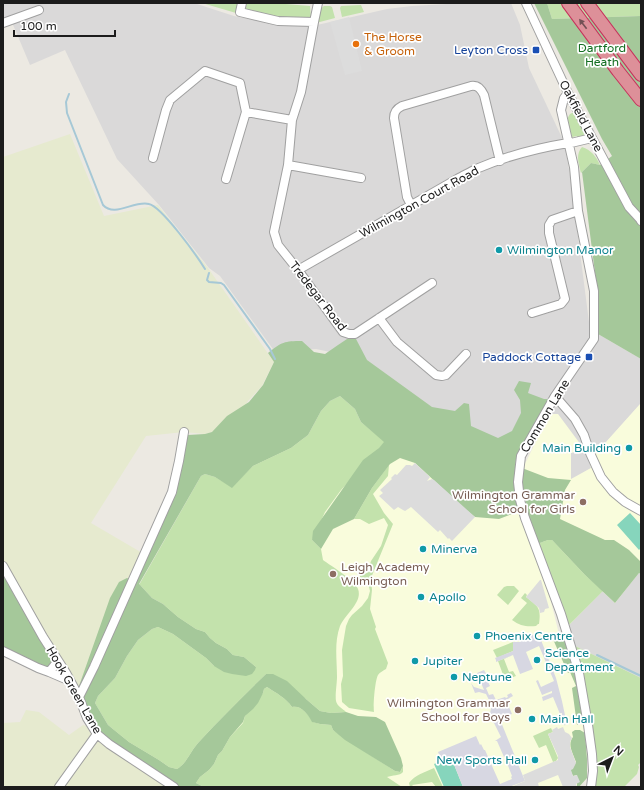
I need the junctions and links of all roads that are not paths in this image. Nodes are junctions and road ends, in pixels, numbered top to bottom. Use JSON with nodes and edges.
{"nodes":[{"id":1,"x":242,"y":3,"type":"edge"},
{"id":2,"x":318,"y":3,"type":"edge"},
{"id":3,"x":568,"y":3,"type":"edge"},
{"id":4,"x":587,"y":3,"type":"edge"},
{"id":5,"x":525,"y":4,"type":"edge"},
{"id":6,"x":39,"y":10,"type":"dead end"},
{"id":7,"x":314,"y":22,"type":"junction"},
{"id":8,"x":3,"y":24,"type":"edge"},
{"id":9,"x":641,"y":75,"type":"edge"},
{"id":10,"x":568,"y":93,"type":"junction"},
{"id":11,"x":641,"y":100,"type":"edge"},
{"id":12,"x":246,"y":112,"type":"junction"},
{"id":13,"x":292,"y":120,"type":"junction"},
{"id":14,"x":592,"y":138,"type":"junction"},
{"id":15,"x":568,"y":143,"type":"junction"},
{"id":16,"x":153,"y":158,"type":"dead end"},
{"id":17,"x":500,"y":160,"type":"junction"},
{"id":18,"x":288,"y":165,"type":"junction"},
{"id":19,"x":361,"y":178,"type":"dead end"},
{"id":20,"x":226,"y":179,"type":"dead end"},
{"id":21,"x":411,"y":205,"type":"junction"},
{"id":22,"x":578,"y":211,"type":"junction"},
{"id":23,"x":641,"y":219,"type":"edge"},
{"id":24,"x":298,"y":270,"type":"junction"},
{"id":25,"x":432,"y":283,"type":"dead end"},
{"id":26,"x":532,"y":313,"type":"dead end"},
{"id":27,"x":380,"y":318,"type":"junction"},
{"id":28,"x":466,"y":354,"type":"dead end"},
{"id":29,"x":556,"y":396,"type":"junction"},
{"id":30,"x":184,"y":432,"type":"dead end"},
{"id":31,"x":641,"y":511,"type":"edge"},
{"id":32,"x":3,"y":566,"type":"edge"},
{"id":33,"x":3,"y":651,"type":"edge"},
{"id":34,"x":58,"y":661,"type":"junction"},
{"id":35,"x":49,"y":672,"type":"junction"},
{"id":36,"x":70,"y":681,"type":"junction"},
{"id":37,"x":79,"y":697,"type":"junction"},
{"id":38,"x":97,"y":734,"type":"junction"},
{"id":39,"x":60,"y":787,"type":"edge"},
{"id":40,"x":174,"y":787,"type":"edge"},
{"id":41,"x":591,"y":787,"type":"edge"}],
"edges":[{"from":1,"to":7,"type":"street"},
{"from":2,"to":7,"type":"street","name":"Tredegar Road"},
{"from":11,"to":3,"type":"highway","one_way":true},
{"from":4,"to":9,"type":"highway"},
{"from":5,"to":10,"type":"street","name":"Oakfield Lane"},
{"from":6,"to":8,"type":"street"},
{"from":7,"to":13,"type":"street","name":"Tredegar Road"},
{"from":10,"to":14,"type":"street","name":"Oakfield Lane"},
{"from":10,"to":15,"type":"street","name":"Common Lane"},
{"from":12,"to":13,"type":"street"},
{"from":12,"to":16,"type":"street"},
{"from":12,"to":20,"type":"street"},
{"from":13,"to":18,"type":"street","name":"Tredegar Road"},
{"from":14,"to":15,"type":"street","name":"Wilmington Court Road"},
{"from":14,"to":23,"type":"street","name":"Oakfield Lane"},
{"from":15,"to":17,"type":"street","name":"Wilmington Court Road"},
{"from":15,"to":22,"type":"street","name":"Common Lane"},
{"from":17,"to":21,"type":"street","name":"Wilmington Court Road"},
{"from":17,"to":21,"type":"street"},
{"from":18,"to":19,"type":"street"},
{"from":18,"to":24,"type":"street","name":"Tredegar Road"},
{"from":21,"to":24,"type":"street","name":"Wilmington Court Road"},
{"from":22,"to":26,"type":"street"},
{"from":22,"to":29,"type":"street","name":"Common Lane"},
{"from":24,"to":27,"type":"street","name":"Tredegar Road"},
{"from":25,"to":27,"type":"street","name":"Tredegar Road"},
{"from":27,"to":28,"type":"street"},
{"from":29,"to":31,"type":"street"},
{"from":29,"to":41,"type":"street","name":"Common Lane"},
{"from":30,"to":37,"type":"street"},
{"from":32,"to":34,"type":"street","name":"Hook Green Lane"},
{"from":33,"to":35,"type":"street"},
{"from":34,"to":35,"type":"street"},
{"from":34,"to":36,"type":"street","name":"Hook Green Lane"},
{"from":35,"to":36,"type":"street"},
{"from":36,"to":37,"type":"street","name":"Hook Green Lane"},
{"from":37,"to":38,"type":"street","name":"Hook Green Lane"},
{"from":38,"to":39,"type":"street"},
{"from":38,"to":40,"type":"street","name":"Hook Green Lane"}]}
